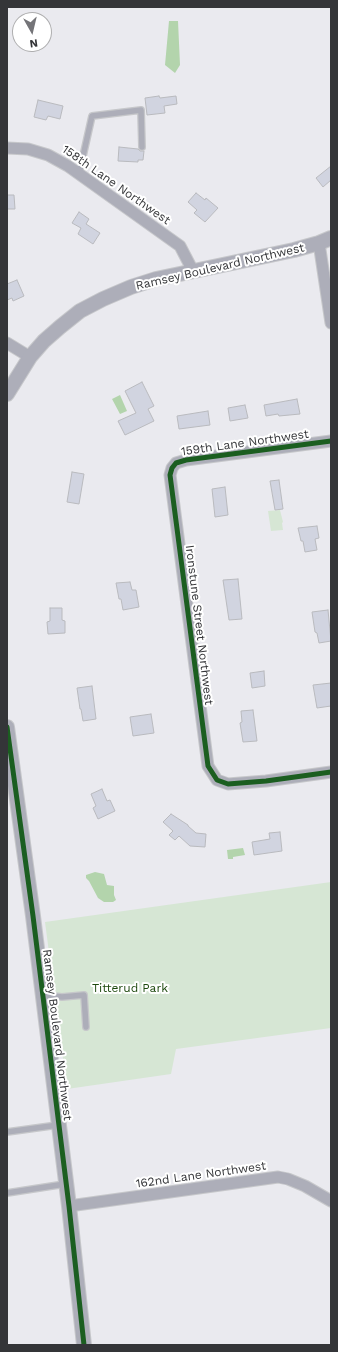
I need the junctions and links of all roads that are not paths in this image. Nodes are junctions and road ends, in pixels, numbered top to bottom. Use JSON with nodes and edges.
{"nodes":[{"id":1,"x":142,"y":147,"type":"dead end"},
{"id":2,"x":7,"y":148,"type":"edge"},
{"id":3,"x":79,"y":174,"type":"junction"},
{"id":4,"x":325,"y":240,"type":"edge"},
{"id":5,"x":193,"y":271,"type":"junction"},
{"id":6,"x":331,"y":323,"type":"edge"},
{"id":7,"x":7,"y":342,"type":"edge"},
{"id":8,"x":30,"y":357,"type":"junction"},
{"id":9,"x":7,"y":394,"type":"edge"},
{"id":10,"x":331,"y":441,"type":"edge"},
{"id":11,"x":170,"y":474,"type":"joint"},
{"id":12,"x":7,"y":727,"type":"edge"},
{"id":13,"x":331,"y":772,"type":"edge"},
{"id":14,"x":43,"y":995,"type":"junction"},
{"id":15,"x":86,"y":1027,"type":"dead end"},
{"id":16,"x":59,"y":1125,"type":"junction"},
{"id":17,"x":7,"y":1132,"type":"edge"},
{"id":18,"x":66,"y":1184,"type":"junction"},
{"id":19,"x":7,"y":1193,"type":"edge"},
{"id":20,"x":331,"y":1201,"type":"edge"},
{"id":21,"x":69,"y":1206,"type":"junction"},
{"id":22,"x":84,"y":1345,"type":"edge"}],
"edges":[{"from":1,"to":3,"type":"lane"},
{"from":2,"to":3,"type":"street","name":"158th Lane Northwest"},
{"from":3,"to":5,"type":"street","name":"158th Lane Northwest"},
{"from":4,"to":5,"type":"street","name":"Ramsey Boulevard Northwest"},
{"from":4,"to":6,"type":"street"},
{"from":5,"to":8,"type":"street","name":"Ramsey Boulevard Northwest"},
{"from":7,"to":8,"type":"street"},
{"from":8,"to":9,"type":"street","name":"Ramsey Boulevard Northwest"},
{"from":10,"to":11,"type":"street","name":"159th Lane Northwest"},
{"from":11,"to":13,"type":"street","name":"Ironstune Street Northwest"},
{"from":12,"to":14,"type":"street","name":"Ramsey Boulevard Northwest"},
{"from":14,"to":15,"type":"lane"},
{"from":14,"to":16,"type":"street","name":"Ramsey Boulevard Northwest"},
{"from":16,"to":17,"type":"lane"},
{"from":16,"to":18,"type":"street","name":"Ramsey Boulevard Northwest"},
{"from":18,"to":19,"type":"lane"},
{"from":18,"to":21,"type":"street","name":"Ramsey Boulevard Northwest"},
{"from":20,"to":21,"type":"street","name":"162nd Lane Northwest"},
{"from":21,"to":22,"type":"street","name":"Ramsey Boulevard Northwest"}]}
